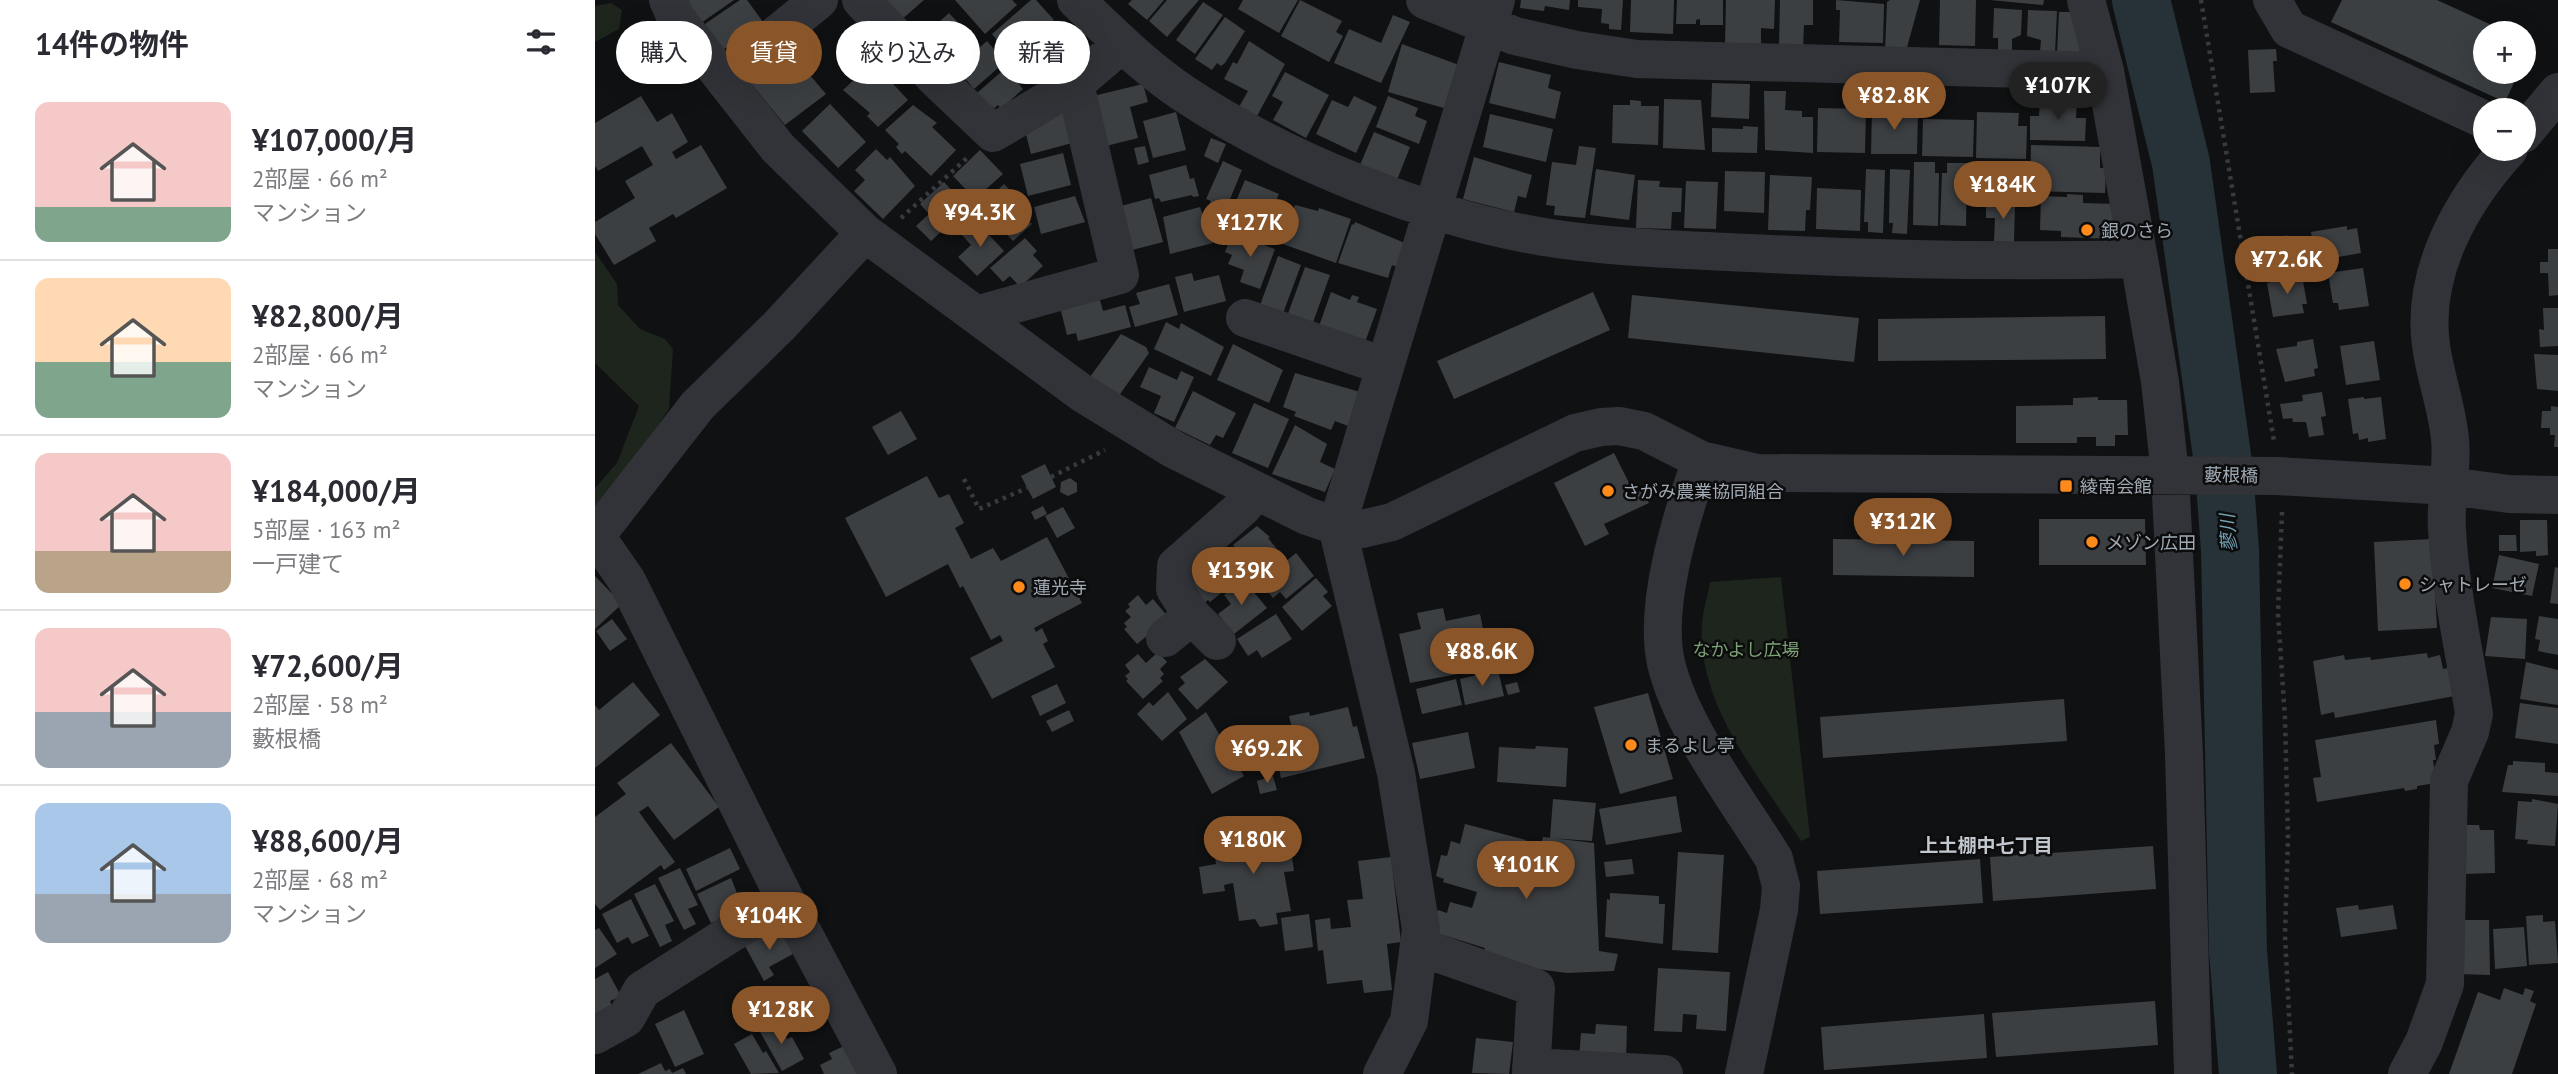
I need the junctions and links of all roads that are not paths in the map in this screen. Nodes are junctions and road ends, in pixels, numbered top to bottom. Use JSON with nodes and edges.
{"nodes":[{"id":1,"x":668,"y":0,"type":"edge"},
{"id":2,"x":819,"y":0,"type":"edge"},
{"id":3,"x":861,"y":0,"type":"edge"},
{"id":4,"x":1076,"y":0,"type":"edge"},
{"id":5,"x":1425,"y":0,"type":"edge"},
{"id":6,"x":2086,"y":0,"type":"edge"},
{"id":7,"x":2273,"y":0,"type":"edge"},
{"id":8,"x":1492,"y":14,"type":"edge"},
{"id":9,"x":1122,"y":44,"type":"junction"},
{"id":10,"x":1090,"y":71,"type":"edge"},
{"id":11,"x":2105,"y":71,"type":"junction"},
{"id":12,"x":723,"y":78,"type":"junction"},
{"id":13,"x":1075,"y":84,"type":"joint"},
{"id":14,"x":2558,"y":92,"type":"edge"},
{"id":15,"x":2473,"y":114,"type":"edge"},
{"id":16,"x":2536,"y":118,"type":"edge"},
{"id":17,"x":2498,"y":161,"type":"edge"},
{"id":18,"x":1433,"y":210,"type":"junction"},
{"id":19,"x":879,"y":230,"type":"junction"},
{"id":20,"x":2139,"y":259,"type":"junction"},
{"id":21,"x":976,"y":315,"type":"junction"},
{"id":22,"x":1245,"y":318,"type":"dead end"},
{"id":23,"x":1384,"y":366,"type":"junction"},
{"id":24,"x":1701,"y":460,"type":"junction"},
{"id":25,"x":2178,"y":474,"type":"junction"},
{"id":26,"x":2449,"y":486,"type":"junction"},
{"id":27,"x":1250,"y":488,"type":"junction"},
{"id":28,"x":2558,"y":495,"type":"edge"},
{"id":29,"x":1337,"y":526,"type":"junction"},
{"id":30,"x":596,"y":536,"type":"edge"},
{"id":31,"x":1191,"y":632,"type":"dead end"},
{"id":32,"x":785,"y":899,"type":"junction"},
{"id":33,"x":1420,"y":947,"type":"junction"},
{"id":34,"x":595,"y":1035,"type":"edge"},
{"id":35,"x":1531,"y":1070,"type":"edge"},
{"id":36,"x":878,"y":1074,"type":"edge"},
{"id":37,"x":1383,"y":1074,"type":"edge"},
{"id":38,"x":1664,"y":1074,"type":"edge"},
{"id":39,"x":1744,"y":1074,"type":"edge"},
{"id":40,"x":2193,"y":1074,"type":"edge"},
{"id":41,"x":2407,"y":1074,"type":"edge"}],
"edges":[{"from":1,"to":12,"type":"street","name":"藪根橋"},
{"from":2,"to":12,"type":"street"},
{"from":3,"to":13,"type":"street"},
{"from":4,"to":9,"type":"street"},
{"from":5,"to":8,"type":"street"},
{"from":6,"to":11,"type":"street"},
{"from":7,"to":15,"type":"street"},
{"from":8,"to":11,"type":"street"},
{"from":8,"to":18,"type":"street"},
{"from":9,"to":10,"type":"street"},
{"from":9,"to":18,"type":"street"},
{"from":11,"to":20,"type":"street"},
{"from":12,"to":19,"type":"street","name":"藪根橋"},
{"from":13,"to":21,"type":"street"},
{"from":14,"to":16,"type":"street"},
{"from":17,"to":26,"type":"street"},
{"from":18,"to":20,"type":"street"},
{"from":18,"to":23,"type":"street"},
{"from":19,"to":21,"type":"street","name":"藪根橋"},
{"from":19,"to":30,"type":"street"},
{"from":20,"to":25,"type":"street"},
{"from":21,"to":27,"type":"street","name":"藪根橋"},
{"from":22,"to":23,"type":"street"},
{"from":23,"to":29,"type":"street"},
{"from":24,"to":25,"type":"street","name":"藪根橋"},
{"from":24,"to":29,"type":"street","name":"藪根橋"},
{"from":24,"to":39,"type":"street"},
{"from":25,"to":26,"type":"street","name":"藪根橋"},
{"from":25,"to":40,"type":"street"},
{"from":26,"to":28,"type":"street","name":"藪根橋"},
{"from":26,"to":41,"type":"street"},
{"from":27,"to":29,"type":"street","name":"藪根橋"},
{"from":27,"to":31,"type":"street"},
{"from":29,"to":33,"type":"street"},
{"from":30,"to":32,"type":"street"},
{"from":32,"to":34,"type":"street"},
{"from":32,"to":36,"type":"street"},
{"from":33,"to":35,"type":"street"},
{"from":33,"to":37,"type":"street"},
{"from":35,"to":38,"type":"street"}]}
